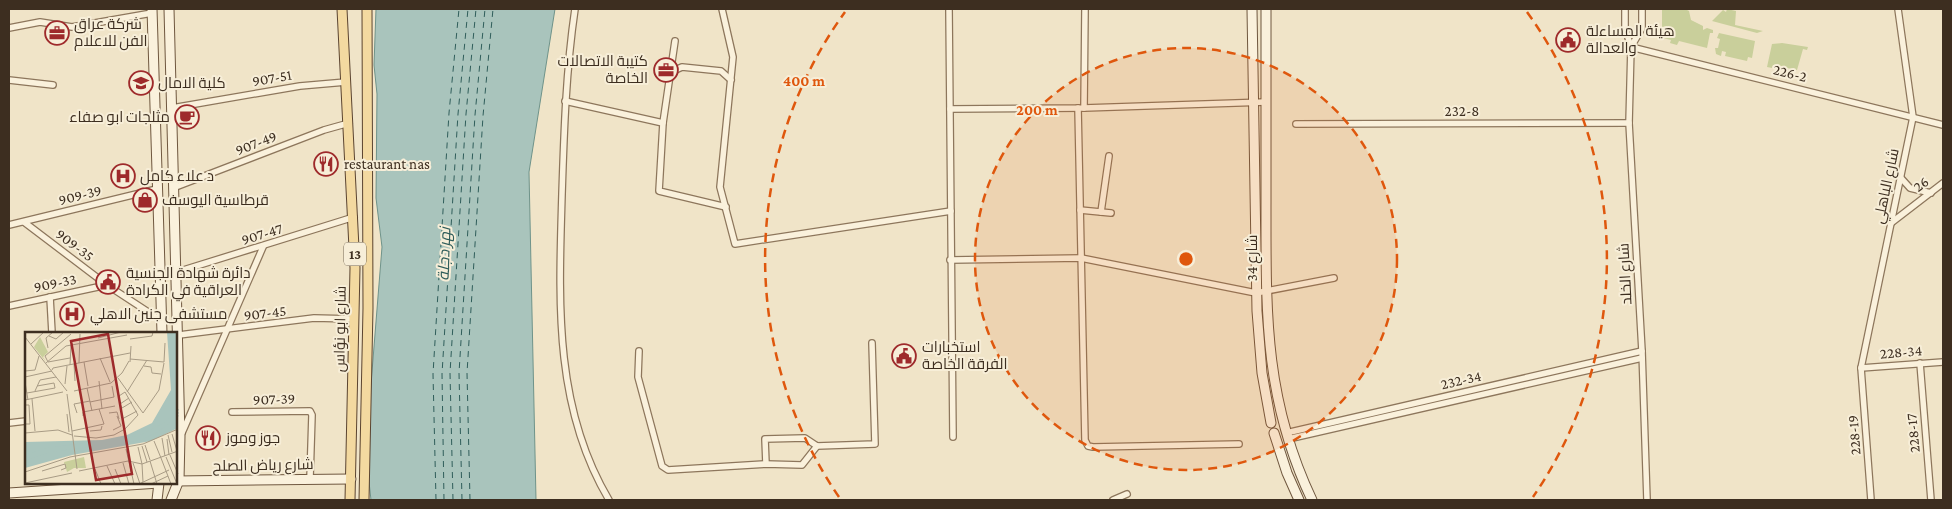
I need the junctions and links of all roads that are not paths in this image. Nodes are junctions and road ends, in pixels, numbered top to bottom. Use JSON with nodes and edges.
{"nodes":[{"id":1,"x":169,"y":9,"type":"edge"},
{"id":2,"x":342,"y":9,"type":"edge"},
{"id":3,"x":367,"y":9,"type":"edge"},
{"id":4,"x":575,"y":9,"type":"edge"},
{"id":5,"x":722,"y":9,"type":"edge"},
{"id":6,"x":949,"y":9,"type":"edge"},
{"id":7,"x":1085,"y":9,"type":"edge"},
{"id":8,"x":1252,"y":9,"type":"edge"},
{"id":9,"x":1266,"y":9,"type":"edge"},
{"id":10,"x":1626,"y":9,"type":"edge"},
{"id":11,"x":1642,"y":9,"type":"edge"},
{"id":12,"x":1898,"y":9,"type":"edge"},
{"id":13,"x":152,"y":11,"type":"edge"},
{"id":14,"x":9,"y":28,"type":"edge"},
{"id":15,"x":676,"y":41,"type":"dead end"},
{"id":16,"x":1631,"y":47,"type":"junction"},
{"id":17,"x":671,"y":72,"type":"junction"},
{"id":18,"x":9,"y":80,"type":"edge"},
{"id":19,"x":731,"y":80,"type":"junction"},
{"id":20,"x":346,"y":82,"type":"junction"},
{"id":21,"x":53,"y":85,"type":"dead end"},
{"id":22,"x":565,"y":101,"type":"junction"},
{"id":23,"x":1253,"y":102,"type":"junction"},
{"id":24,"x":1266,"y":102,"type":"junction"},
{"id":25,"x":172,"y":108,"type":"junction"},
{"id":26,"x":1081,"y":108,"type":"junction"},
{"id":27,"x":950,"y":109,"type":"junction"},
{"id":28,"x":1913,"y":117,"type":"junction"},
{"id":29,"x":1629,"y":122,"type":"junction"},
{"id":30,"x":663,"y":123,"type":"junction"},
{"id":31,"x":349,"y":124,"type":"junction"},
{"id":32,"x":1296,"y":124,"type":"dead end"},
{"id":33,"x":1943,"y":125,"type":"edge"},
{"id":34,"x":1109,"y":156,"type":"dead end"},
{"id":35,"x":1900,"y":177,"type":"junction"},
{"id":36,"x":1943,"y":183,"type":"edge"},
{"id":37,"x":173,"y":188,"type":"junction"},
{"id":38,"x":157,"y":190,"type":"junction"},
{"id":39,"x":1930,"y":193,"type":"junction"},
{"id":40,"x":726,"y":207,"type":"junction"},
{"id":41,"x":1080,"y":210,"type":"junction"},
{"id":42,"x":951,"y":212,"type":"junction"},
{"id":43,"x":1101,"y":212,"type":"junction"},
{"id":44,"x":1111,"y":213,"type":"dead end"},
{"id":45,"x":354,"y":217,"type":"junction"},
{"id":46,"x":24,"y":222,"type":"junction"},
{"id":47,"x":1891,"y":223,"type":"junction"},
{"id":48,"x":9,"y":226,"type":"edge"},
{"id":49,"x":263,"y":247,"type":"junction"},
{"id":50,"x":1081,"y":258,"type":"junction"},
{"id":51,"x":950,"y":260,"type":"junction"},
{"id":52,"x":177,"y":272,"type":"junction"},
{"id":53,"x":1334,"y":278,"type":"dead end"},
{"id":54,"x":107,"y":285,"type":"junction"},
{"id":55,"x":1266,"y":292,"type":"junction"},
{"id":56,"x":1256,"y":293,"type":"junction"},
{"id":57,"x":50,"y":297,"type":"junction"},
{"id":58,"x":9,"y":306,"type":"edge"},
{"id":59,"x":354,"y":319,"type":"junction"},
{"id":60,"x":162,"y":321,"type":"junction"},
{"id":61,"x":226,"y":331,"type":"junction"},
{"id":62,"x":52,"y":332,"type":"edge"},
{"id":63,"x":162,"y":332,"type":"edge"},
{"id":64,"x":179,"y":335,"type":"junction"},
{"id":65,"x":872,"y":343,"type":"dead end"},
{"id":66,"x":639,"y":351,"type":"dead end"},
{"id":67,"x":1642,"y":351,"type":"junction"},
{"id":68,"x":1626,"y":354,"type":"junction"},
{"id":69,"x":1642,"y":358,"type":"junction"},
{"id":70,"x":1627,"y":362,"type":"junction"},
{"id":71,"x":1943,"y":362,"type":"edge"},
{"id":72,"x":1920,"y":364,"type":"junction"},
{"id":73,"x":1861,"y":368,"type":"junction"},
{"id":74,"x":232,"y":412,"type":"dead end"},
{"id":75,"x":25,"y":421,"type":"edge"},
{"id":76,"x":9,"y":422,"type":"edge"},
{"id":77,"x":1271,"y":423,"type":"dead end"},
{"id":78,"x":1274,"y":433,"type":"dead end"},
{"id":79,"x":180,"y":436,"type":"junction"},
{"id":80,"x":1287,"y":436,"type":"junction"},
{"id":81,"x":954,"y":437,"type":"dead end"},
{"id":82,"x":1239,"y":444,"type":"dead end"},
{"id":83,"x":817,"y":446,"type":"junction"},
{"id":84,"x":766,"y":464,"type":"junction"},
{"id":85,"x":310,"y":478,"type":"junction"},
{"id":86,"x":351,"y":479,"type":"junction"},
{"id":87,"x":178,"y":480,"type":"edge"},
{"id":88,"x":145,"y":484,"type":"edge"},
{"id":89,"x":159,"y":484,"type":"edge"},
{"id":90,"x":177,"y":484,"type":"edge"},
{"id":91,"x":9,"y":494,"type":"edge"},
{"id":92,"x":1127,"y":494,"type":"dead end"},
{"id":93,"x":157,"y":500,"type":"edge"},
{"id":94,"x":171,"y":500,"type":"edge"},
{"id":95,"x":350,"y":500,"type":"edge"},
{"id":96,"x":364,"y":500,"type":"edge"},
{"id":97,"x":609,"y":500,"type":"edge"},
{"id":98,"x":1113,"y":500,"type":"edge"},
{"id":99,"x":1299,"y":500,"type":"edge"},
{"id":100,"x":1312,"y":500,"type":"edge"},
{"id":101,"x":1647,"y":500,"type":"edge"},
{"id":102,"x":1871,"y":500,"type":"edge"},
{"id":103,"x":1931,"y":500,"type":"edge"}],
"edges":[{"from":1,"to":25,"type":"main road"},
{"from":2,"to":20,"type":"main road","name":"شارع ابو نؤاس","number":"13"},
{"from":3,"to":96,"type":"main road","name":"شارع ابو نؤاس","number":"13"},
{"from":4,"to":22,"type":"street"},
{"from":5,"to":19,"type":"street"},
{"from":6,"to":27,"type":"street"},
{"from":7,"to":26,"type":"street"},
{"from":8,"to":23,"type":"main road","name":"شارع 34"},
{"from":9,"to":24,"type":"main road","name":"شارع 34"},
{"from":10,"to":16,"type":"street","name":"شارع الخلد"},
{"from":11,"to":16,"type":"street","name":"شارع الخلد"},
{"from":12,"to":28,"type":"street","name":"شارع الباهلي"},
{"from":13,"to":14,"type":"street"},
{"from":13,"to":38,"type":"main road"},
{"from":15,"to":17,"type":"street"},
{"from":16,"to":28,"type":"street","name":"226-2"},
{"from":16,"to":29,"type":"street","name":"شارع الخلد"},
{"from":17,"to":19,"type":"street"},
{"from":17,"to":30,"type":"street"},
{"from":18,"to":21,"type":"street"},
{"from":19,"to":40,"type":"street"},
{"from":20,"to":25,"type":"street","name":"907-51"},
{"from":20,"to":31,"type":"main road","name":"شارع ابو نؤاس","number":"13"},
{"from":22,"to":30,"type":"street"},
{"from":22,"to":97,"type":"street"},
{"from":23,"to":24,"type":"street"},
{"from":23,"to":26,"type":"street"},
{"from":23,"to":56,"type":"main road","name":"شارع 34"},
{"from":24,"to":55,"type":"main road","name":"شارع 34"},
{"from":25,"to":37,"type":"main road"},
{"from":26,"to":27,"type":"street"},
{"from":26,"to":41,"type":"street"},
{"from":27,"to":42,"type":"street"},
{"from":28,"to":33,"type":"street","name":"226-2"},
{"from":28,"to":35,"type":"street","name":"شارع الباهلي"},
{"from":29,"to":32,"type":"street","name":"232-8"},
{"from":29,"to":67,"type":"street","name":"شارع الخلد"},
{"from":30,"to":40,"type":"street"},
{"from":31,"to":37,"type":"street","name":"907-49"},
{"from":31,"to":45,"type":"main road","name":"شارع ابو نؤاس","number":"13"},
{"from":34,"to":43,"type":"street"},
{"from":35,"to":39,"type":"street"},
{"from":35,"to":47,"type":"street","name":"شارع الباهلي"},
{"from":36,"to":39,"type":"street","name":"26"},
{"from":37,"to":52,"type":"main road"},
{"from":38,"to":46,"type":"street","name":"909-39"},
{"from":38,"to":60,"type":"main road"},
{"from":39,"to":47,"type":"street","name":"26"},
{"from":40,"to":42,"type":"street"},
{"from":41,"to":43,"type":"street"},
{"from":41,"to":50,"type":"street"},
{"from":42,"to":51,"type":"street"},
{"from":43,"to":44,"type":"street"},
{"from":45,"to":49,"type":"street","name":"907-47"},
{"from":45,"to":59,"type":"main road","name":"شارع ابو نؤاس","number":"13"},
{"from":46,"to":48,"type":"street","name":"909-39"},
{"from":46,"to":54,"type":"street","name":"909-35"},
{"from":47,"to":73,"type":"street","name":"شارع الباهلي"},
{"from":49,"to":52,"type":"street","name":"907-47"},
{"from":49,"to":61,"type":"street"},
{"from":50,"to":51,"type":"street"},
{"from":50,"to":56,"type":"street"},
{"from":50,"to":82,"type":"street"},
{"from":51,"to":81,"type":"street"},
{"from":52,"to":64,"type":"main road"},
{"from":53,"to":55,"type":"street"},
{"from":54,"to":57,"type":"street","name":"909-33"},
{"from":54,"to":60,"type":"street","name":"909-35"},
{"from":55,"to":56,"type":"street"},
{"from":55,"to":80,"type":"main road","name":"شارع 34"},
{"from":56,"to":77,"type":"main road","name":"شارع 34"},
{"from":57,"to":58,"type":"street","name":"909-33"},
{"from":57,"to":62,"type":"street"},
{"from":59,"to":61,"type":"street","name":"907-45"},
{"from":59,"to":86,"type":"main road","name":"شارع ابو نؤاس","number":"13"},
{"from":60,"to":63,"type":"main road"},
{"from":61,"to":64,"type":"street","name":"907-45"},
{"from":61,"to":79,"type":"street"},
{"from":64,"to":79,"type":"main road"},
{"from":65,"to":83,"type":"street"},
{"from":66,"to":84,"type":"street"},
{"from":67,"to":68,"type":"street","name":"232-34"},
{"from":67,"to":69,"type":"street","name":"شارع الخلد"},
{"from":68,"to":70,"type":"street"},
{"from":68,"to":80,"type":"street","name":"232-34"},
{"from":69,"to":70,"type":"street","name":"232-34"},
{"from":69,"to":101,"type":"street","name":"شارع الخلد"},
{"from":70,"to":80,"type":"street","name":"232-34"},
{"from":71,"to":72,"type":"street","name":"228-34"},
{"from":72,"to":73,"type":"street","name":"228-34"},
{"from":72,"to":103,"type":"street","name":"228-17"},
{"from":73,"to":102,"type":"street","name":"228-19"},
{"from":74,"to":85,"type":"street","name":"907-39"},
{"from":75,"to":76,"type":"street"},
{"from":78,"to":99,"type":"main road"},
{"from":79,"to":87,"type":"main road"},
{"from":80,"to":100,"type":"main road","name":"شارع 34"},
{"from":83,"to":84,"type":"street"},
{"from":83,"to":84,"type":"street"},
{"from":85,"to":86,"type":"main road","name":"شارع رياض الصلح"},
{"from":85,"to":87,"type":"main road","name":"شارع رياض الصلح"},
{"from":86,"to":95,"type":"main road","name":"شارع ابو نؤاس","number":"13"},
{"from":88,"to":91,"type":"main road"},
{"from":89,"to":93,"type":"main road"},
{"from":90,"to":94,"type":"main road"},
{"from":92,"to":98,"type":"street"}]}
